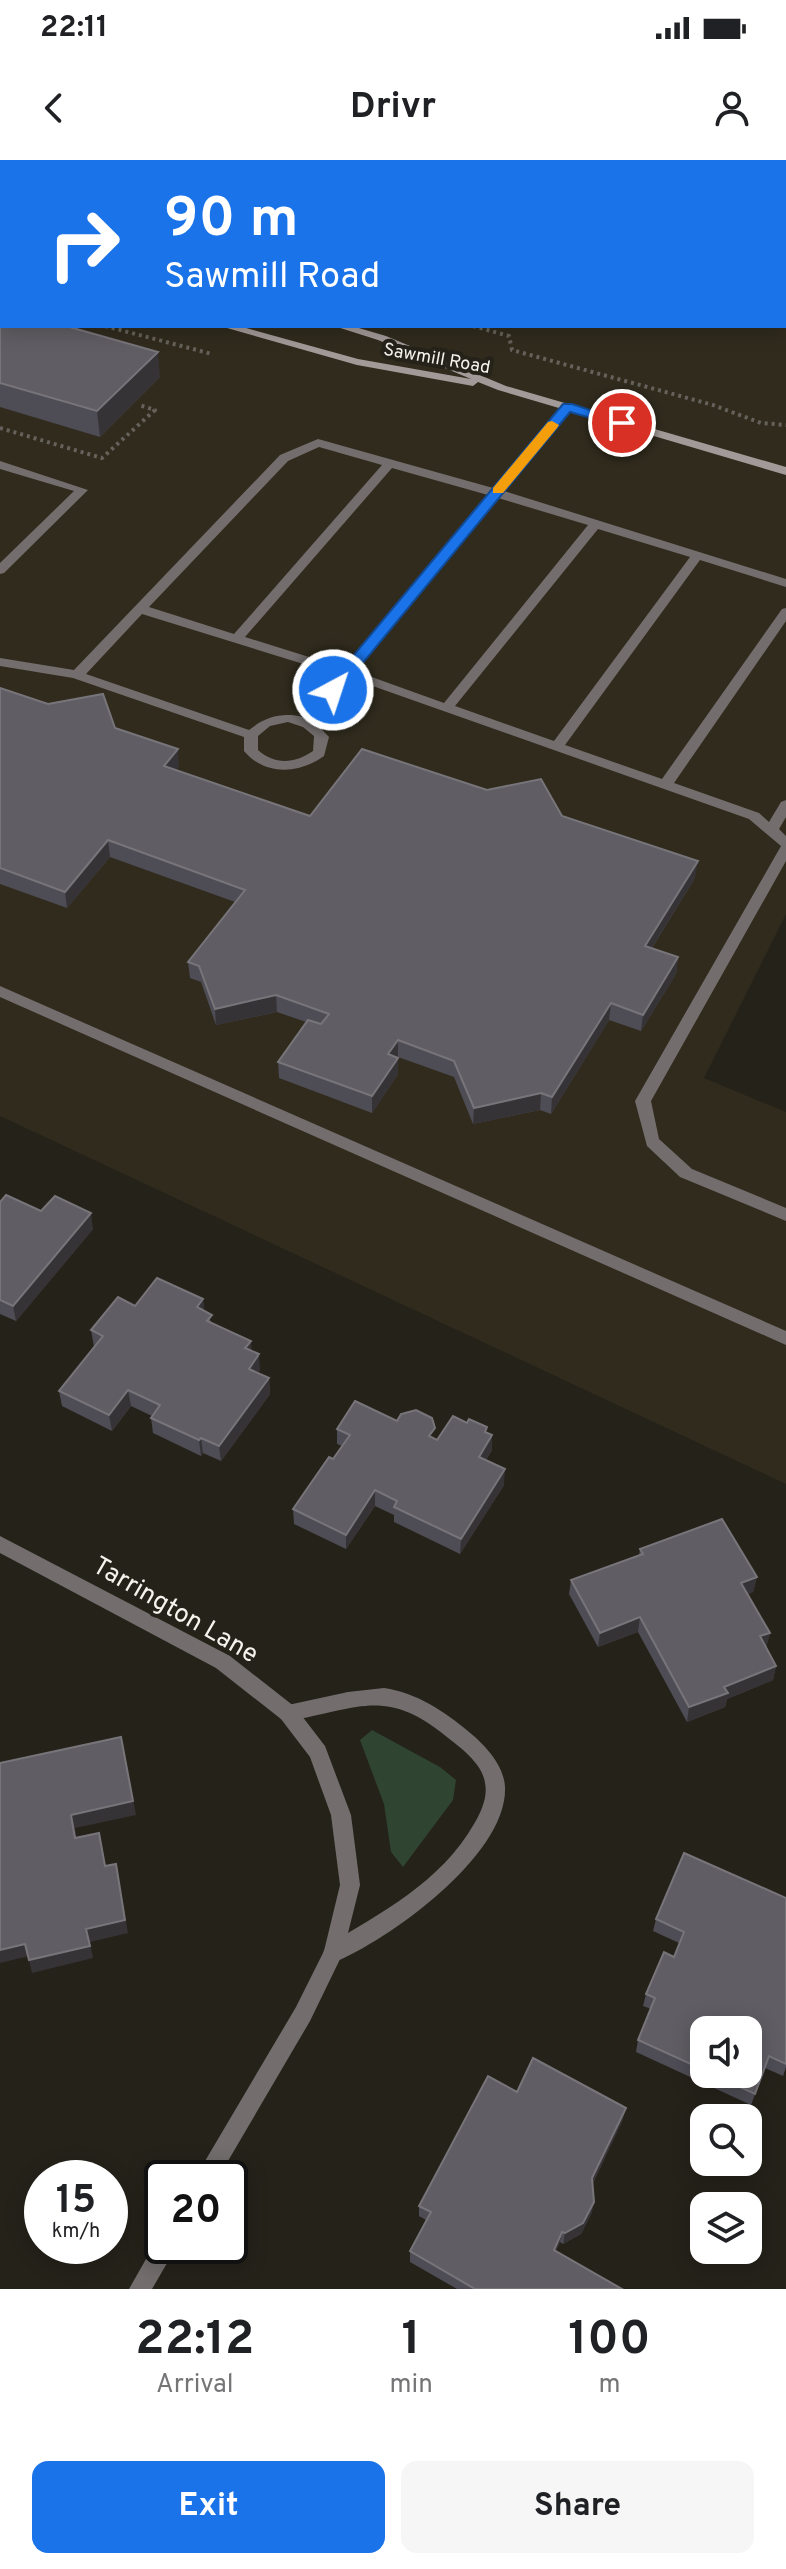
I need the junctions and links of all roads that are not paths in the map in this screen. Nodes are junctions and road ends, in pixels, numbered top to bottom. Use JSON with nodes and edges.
{"nodes":[{"id":1,"x":233,"y":328,"type":"edge"},
{"id":2,"x":347,"y":328,"type":"edge"},
{"id":3,"x":502,"y":388,"type":"junction"},
{"id":4,"x":567,"y":407,"type":"junction"},
{"id":5,"x":390,"y":463,"type":"junction"},
{"id":6,"x":0,"y":465,"type":"edge"},
{"id":7,"x":786,"y":471,"type":"edge"},
{"id":8,"x":496,"y":493,"type":"junction"},
{"id":9,"x":595,"y":524,"type":"junction"},
{"id":10,"x":698,"y":555,"type":"junction"},
{"id":11,"x":0,"y":570,"type":"edge"},
{"id":12,"x":786,"y":583,"type":"edge"},
{"id":13,"x":140,"y":609,"type":"junction"},
{"id":14,"x":786,"y":612,"type":"edge"},
{"id":15,"x":236,"y":639,"type":"junction"},
{"id":16,"x":0,"y":662,"type":"edge"},
{"id":17,"x":347,"y":673,"type":"junction"},
{"id":18,"x":77,"y":675,"type":"junction"},
{"id":19,"x":447,"y":708,"type":"junction"},
{"id":20,"x":306,"y":722,"type":"junction"},
{"id":21,"x":251,"y":735,"type":"junction"},
{"id":22,"x":557,"y":747,"type":"junction"},
{"id":23,"x":665,"y":785,"type":"junction"},
{"id":24,"x":786,"y":805,"type":"edge"},
{"id":25,"x":771,"y":831,"type":"junction"},
{"id":26,"x":786,"y":846,"type":"edge"},
{"id":27,"x":0,"y":991,"type":"edge"},
{"id":28,"x":786,"y":1215,"type":"edge"},
{"id":29,"x":786,"y":1338,"type":"edge"},
{"id":30,"x":0,"y":1544,"type":"edge"},
{"id":31,"x":288,"y":1713,"type":"junction"},
{"id":32,"x":333,"y":1953,"type":"junction"},
{"id":33,"x":217,"y":2160,"type":"edge"},
{"id":34,"x":155,"y":2264,"type":"edge"},
{"id":35,"x":140,"y":2289,"type":"edge"}],
"edges":[{"from":1,"to":3,"type":"main road","name":"Sawmill Road"},
{"from":2,"to":3,"type":"main road","name":"Sawmill Road"},
{"from":3,"to":4,"type":"main road","name":"Sawmill Road"},
{"from":4,"to":7,"type":"main road","name":"Sawmill Road"},
{"from":4,"to":8,"type":"street"},
{"from":5,"to":8,"type":"street"},
{"from":5,"to":13,"type":"street"},
{"from":5,"to":15,"type":"street"},
{"from":6,"to":11,"type":"street"},
{"from":8,"to":9,"type":"street"},
{"from":8,"to":17,"type":"street"},
{"from":9,"to":10,"type":"street"},
{"from":9,"to":19,"type":"street"},
{"from":10,"to":12,"type":"street"},
{"from":10,"to":22,"type":"street"},
{"from":13,"to":15,"type":"street"},
{"from":13,"to":18,"type":"street"},
{"from":14,"to":23,"type":"street"},
{"from":15,"to":17,"type":"street"},
{"from":16,"to":18,"type":"street"},
{"from":17,"to":19,"type":"street"},
{"from":17,"to":20,"type":"street"},
{"from":18,"to":21,"type":"street"},
{"from":19,"to":22,"type":"street"},
{"from":20,"to":21,"type":"street"},
{"from":20,"to":21,"type":"street"},
{"from":22,"to":23,"type":"street"},
{"from":23,"to":25,"type":"street"},
{"from":24,"to":25,"type":"street"},
{"from":25,"to":26,"type":"street"},
{"from":26,"to":28,"type":"street"},
{"from":27,"to":29,"type":"street"},
{"from":30,"to":31,"type":"street","name":"Tarrington Lane"},
{"from":31,"to":32,"type":"street","name":"Tarrington Lane"},
{"from":31,"to":32,"type":"street"},
{"from":32,"to":33,"type":"street","name":"Tarrington Lane"},
{"from":34,"to":35,"type":"street"}]}
